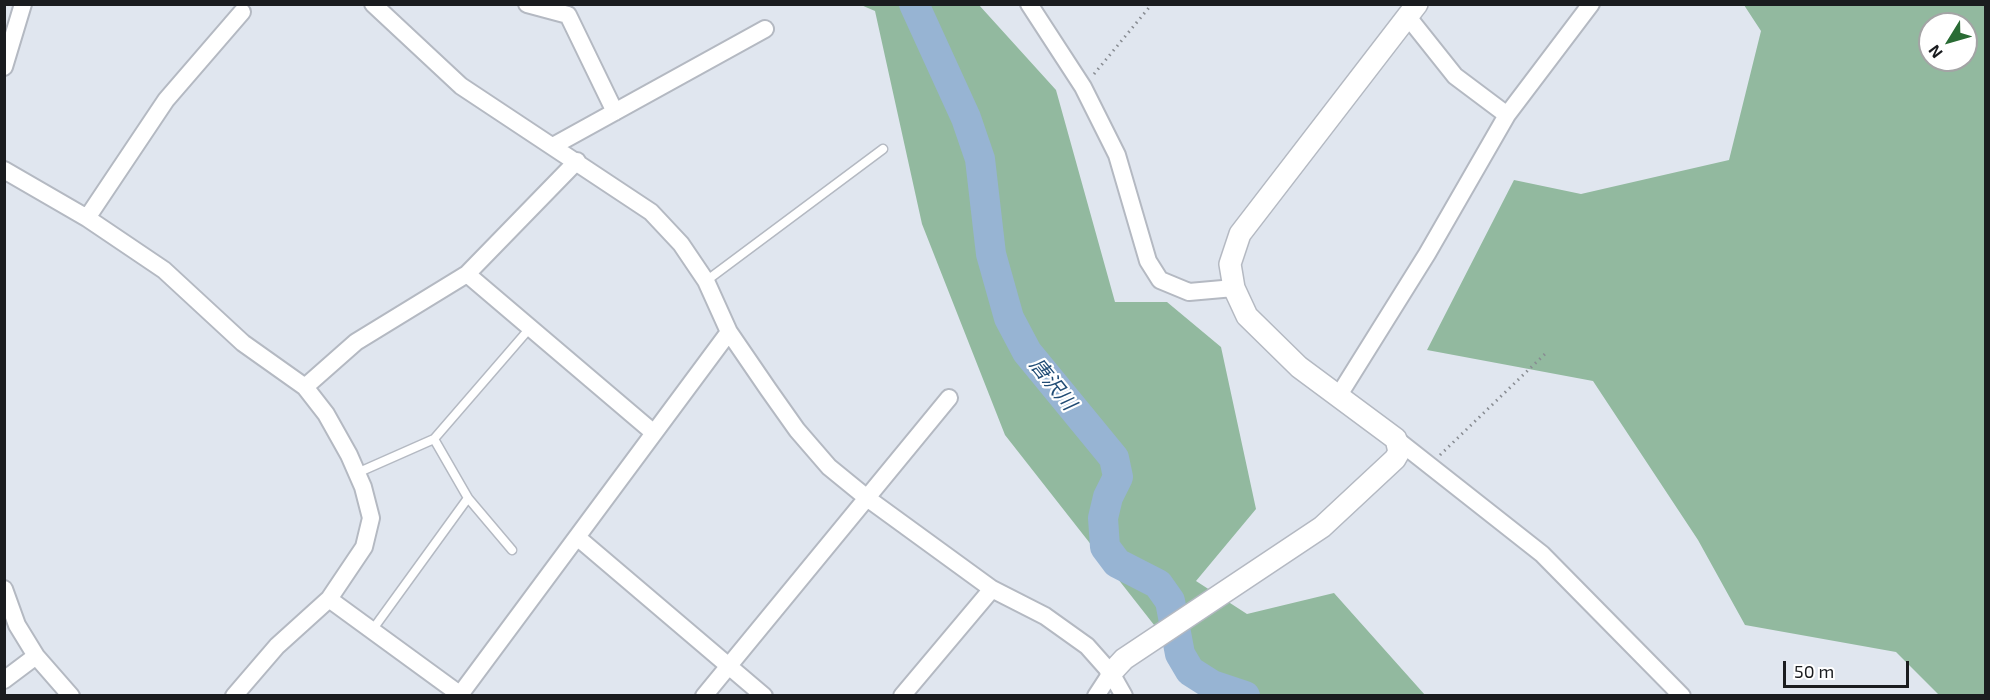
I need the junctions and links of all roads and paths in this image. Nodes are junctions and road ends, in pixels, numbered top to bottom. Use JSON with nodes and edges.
{"nodes":[{"id":1,"x":23,"y":4,"type":"edge"},
{"id":2,"x":374,"y":4,"type":"edge"},
{"id":3,"x":527,"y":4,"type":"edge"},
{"id":4,"x":1029,"y":4,"type":"edge"},
{"id":5,"x":1152,"y":4,"type":"edge"},
{"id":6,"x":1591,"y":4,"type":"edge"},
{"id":7,"x":1413,"y":11,"type":"edge"},
{"id":8,"x":242,"y":12,"type":"dead end"},
{"id":9,"x":765,"y":29,"type":"dead end"},
{"id":10,"x":4,"y":67,"type":"edge"},
{"id":11,"x":1083,"y":87,"type":"junction"},
{"id":12,"x":615,"y":112,"type":"junction"},
{"id":13,"x":1507,"y":115,"type":"junction"},
{"id":14,"x":553,"y":147,"type":"junction"},
{"id":15,"x":883,"y":149,"type":"dead end"},
{"id":16,"x":577,"y":161,"type":"junction"},
{"id":17,"x":4,"y":170,"type":"edge"},
{"id":18,"x":87,"y":218,"type":"junction"},
{"id":19,"x":467,"y":274,"type":"junction"},
{"id":20,"x":706,"y":281,"type":"junction"},
{"id":21,"x":1234,"y":288,"type":"junction"},
{"id":22,"x":530,"y":328,"type":"junction"},
{"id":23,"x":729,"y":332,"type":"junction"},
{"id":24,"x":1547,"y":352,"type":"dead end"},
{"id":25,"x":305,"y":387,"type":"junction"},
{"id":26,"x":1339,"y":395,"type":"junction"},
{"id":27,"x":949,"y":398,"type":"dead end"},
{"id":28,"x":654,"y":434,"type":"junction"},
{"id":29,"x":434,"y":439,"type":"junction"},
{"id":30,"x":1396,"y":440,"type":"junction"},
{"id":31,"x":1430,"y":465,"type":"junction"},
{"id":32,"x":357,"y":473,"type":"junction"},
{"id":33,"x":468,"y":498,"type":"junction"},
{"id":34,"x":867,"y":498,"type":"junction"},
{"id":35,"x":577,"y":537,"type":"junction"},
{"id":36,"x":512,"y":550,"type":"dead end"},
{"id":37,"x":4,"y":589,"type":"edge"},
{"id":38,"x":992,"y":589,"type":"junction"},
{"id":39,"x":329,"y":599,"type":"junction"},
{"id":40,"x":373,"y":629,"type":"junction"},
{"id":41,"x":36,"y":656,"type":"junction"},
{"id":42,"x":728,"y":666,"type":"junction"},
{"id":43,"x":1111,"y":673,"type":"junction"},
{"id":44,"x":4,"y":680,"type":"edge"},
{"id":45,"x":461,"y":695,"type":"edge"},
{"id":46,"x":71,"y":696,"type":"edge"},
{"id":47,"x":234,"y":696,"type":"edge"},
{"id":48,"x":704,"y":696,"type":"edge"},
{"id":49,"x":764,"y":696,"type":"edge"},
{"id":50,"x":902,"y":696,"type":"edge"},
{"id":51,"x":1096,"y":696,"type":"edge"},
{"id":52,"x":1124,"y":696,"type":"edge"},
{"id":53,"x":1682,"y":696,"type":"edge"}],
"edges":[{"from":1,"to":10,"type":"street"},
{"from":2,"to":14,"type":"street"},
{"from":3,"to":12,"type":"street"},
{"from":4,"to":11,"type":"street"},
{"from":5,"to":11,"type":"path"},
{"from":6,"to":13,"type":"street"},
{"from":7,"to":13,"type":"street"},
{"from":7,"to":21,"type":"street"},
{"from":8,"to":18,"type":"street"},
{"from":9,"to":12,"type":"street"},
{"from":11,"to":21,"type":"street"},
{"from":12,"to":14,"type":"street"},
{"from":13,"to":26,"type":"street"},
{"from":14,"to":16,"type":"street"},
{"from":15,"to":20,"type":"lane"},
{"from":16,"to":19,"type":"street"},
{"from":16,"to":20,"type":"street"},
{"from":17,"to":18,"type":"street"},
{"from":18,"to":25,"type":"street"},
{"from":19,"to":22,"type":"street"},
{"from":19,"to":25,"type":"street"},
{"from":20,"to":23,"type":"street"},
{"from":21,"to":26,"type":"street"},
{"from":22,"to":28,"type":"street"},
{"from":22,"to":29,"type":"lane"},
{"from":23,"to":28,"type":"street"},
{"from":23,"to":34,"type":"street"},
{"from":24,"to":31,"type":"path"},
{"from":25,"to":32,"type":"street"},
{"from":26,"to":30,"type":"street"},
{"from":27,"to":34,"type":"street"},
{"from":28,"to":35,"type":"street"},
{"from":29,"to":32,"type":"lane"},
{"from":29,"to":33,"type":"lane"},
{"from":30,"to":31,"type":"street"},
{"from":30,"to":43,"type":"street"},
{"from":31,"to":53,"type":"street"},
{"from":32,"to":39,"type":"street"},
{"from":33,"to":36,"type":"lane"},
{"from":33,"to":40,"type":"lane"},
{"from":34,"to":38,"type":"street"},
{"from":34,"to":42,"type":"street"},
{"from":35,"to":42,"type":"street"},
{"from":35,"to":45,"type":"street"},
{"from":37,"to":41,"type":"street"},
{"from":38,"to":43,"type":"street"},
{"from":38,"to":50,"type":"street"},
{"from":39,"to":40,"type":"street"},
{"from":39,"to":47,"type":"street"},
{"from":40,"to":45,"type":"street"},
{"from":41,"to":44,"type":"street"},
{"from":41,"to":46,"type":"street"},
{"from":42,"to":48,"type":"street"},
{"from":42,"to":49,"type":"street"},
{"from":43,"to":51,"type":"street"},
{"from":43,"to":52,"type":"street"}]}
